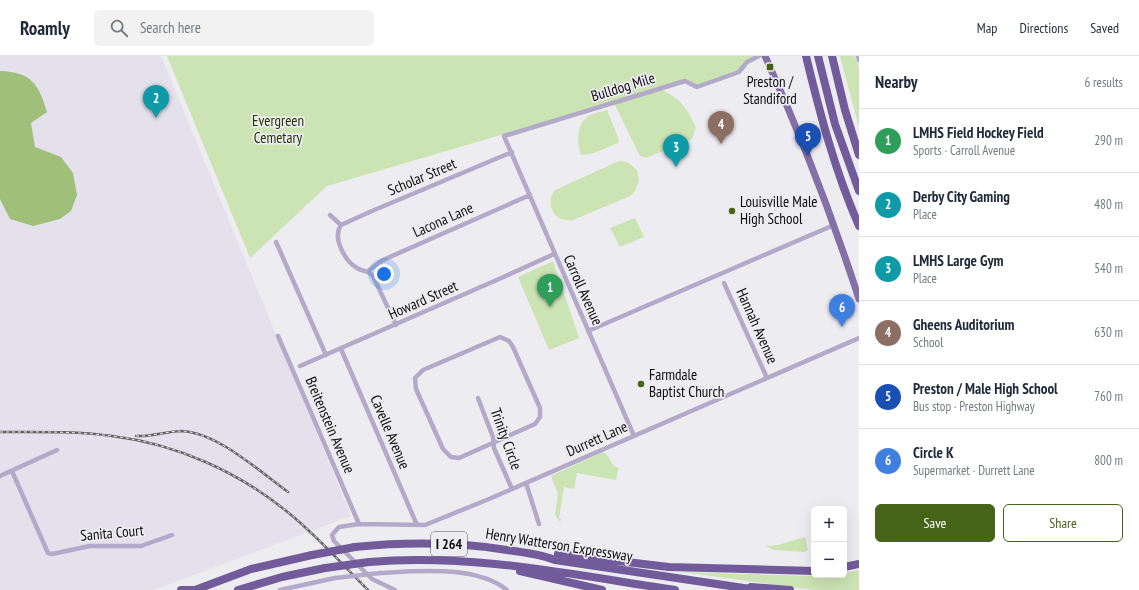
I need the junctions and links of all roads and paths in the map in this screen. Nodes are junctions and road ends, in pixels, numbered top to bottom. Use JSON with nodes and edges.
{"nodes":[{"id":1,"x":759,"y":56,"type":"edge"},
{"id":2,"x":765,"y":56,"type":"edge"},
{"id":3,"x":806,"y":56,"type":"edge"},
{"id":4,"x":818,"y":56,"type":"edge"},
{"id":5,"x":832,"y":56,"type":"edge"},
{"id":6,"x":858,"y":56,"type":"edge"},
{"id":7,"x":859,"y":60,"type":"edge"},
{"id":8,"x":512,"y":152,"type":"junction"},
{"id":9,"x":859,"y":154,"type":"edge"},
{"id":10,"x":859,"y":191,"type":"edge"},
{"id":11,"x":530,"y":195,"type":"junction"},
{"id":12,"x":330,"y":215,"type":"dead end"},
{"id":13,"x":341,"y":225,"type":"junction"},
{"id":14,"x":834,"y":225,"type":"junction"},
{"id":15,"x":859,"y":226,"type":"edge"},
{"id":16,"x":276,"y":242,"type":"dead end"},
{"id":17,"x":554,"y":254,"type":"junction"},
{"id":18,"x":368,"y":271,"type":"junction"},
{"id":19,"x":724,"y":283,"type":"dead end"},
{"id":20,"x":859,"y":299,"type":"edge"},
{"id":21,"x":396,"y":325,"type":"junction"},
{"id":22,"x":588,"y":331,"type":"junction"},
{"id":23,"x":278,"y":336,"type":"dead end"},
{"id":24,"x":859,"y":338,"type":"edge"},
{"id":25,"x":341,"y":349,"type":"junction"},
{"id":26,"x":326,"y":355,"type":"junction"},
{"id":27,"x":300,"y":366,"type":"dead end"},
{"id":28,"x":767,"y":378,"type":"junction"},
{"id":29,"x":478,"y":398,"type":"dead end"},
{"id":30,"x":634,"y":436,"type":"junction"},
{"id":31,"x":494,"y":443,"type":"junction"},
{"id":32,"x":57,"y":450,"type":"dead end"},
{"id":33,"x":12,"y":471,"type":"junction"},
{"id":34,"x":0,"y":476,"type":"edge"},
{"id":35,"x":526,"y":483,"type":"junction"},
{"id":36,"x":512,"y":489,"type":"junction"},
{"id":37,"x":360,"y":524,"type":"junction"},
{"id":38,"x":417,"y":524,"type":"junction"},
{"id":39,"x":539,"y":524,"type":"dead end"},
{"id":40,"x":172,"y":535,"type":"dead end"},
{"id":41,"x":544,"y":555,"type":"junction"},
{"id":42,"x":859,"y":564,"type":"edge"},
{"id":43,"x":502,"y":565,"type":"junction"},
{"id":44,"x":847,"y":566,"type":"edge"},
{"id":45,"x":859,"y":568,"type":"edge"},
{"id":46,"x":847,"y":570,"type":"edge"},
{"id":47,"x":811,"y":572,"type":"edge"},
{"id":48,"x":745,"y":587,"type":"junction"},
{"id":49,"x":181,"y":590,"type":"edge"},
{"id":50,"x":195,"y":590,"type":"edge"},
{"id":51,"x":238,"y":590,"type":"edge"},
{"id":52,"x":280,"y":590,"type":"edge"},
{"id":53,"x":395,"y":590,"type":"edge"},
{"id":54,"x":507,"y":590,"type":"edge"},
{"id":55,"x":602,"y":590,"type":"edge"},
{"id":56,"x":675,"y":590,"type":"edge"},
{"id":57,"x":757,"y":590,"type":"edge"},
{"id":58,"x":790,"y":590,"type":"edge"}],
"edges":[{"from":1,"to":8,"type":"street","name":"Bulldog Mile"},
{"from":2,"to":14,"type":"main road"},
{"from":3,"to":15,"type":"highway"},
{"from":4,"to":10,"type":"highway"},
{"from":5,"to":9,"type":"highway"},
{"from":6,"to":7,"type":"street"},
{"from":8,"to":11,"type":"street","name":"Carroll Avenue"},
{"from":8,"to":13,"type":"street","name":"Scholar Street"},
{"from":11,"to":17,"type":"street","name":"Carroll Avenue"},
{"from":11,"to":18,"type":"street","name":"Lacona Lane"},
{"from":12,"to":13,"type":"street"},
{"from":13,"to":18,"type":"street"},
{"from":14,"to":20,"type":"main road"},
{"from":14,"to":22,"type":"street"},
{"from":16,"to":26,"type":"street"},
{"from":17,"to":21,"type":"street","name":"Howard Street"},
{"from":17,"to":22,"type":"street","name":"Carroll Avenue"},
{"from":18,"to":21,"type":"street"},
{"from":19,"to":28,"type":"street","name":"Hannah Avenue"},
{"from":21,"to":25,"type":"street","name":"Howard Street"},
{"from":22,"to":30,"type":"street","name":"Carroll Avenue"},
{"from":23,"to":37,"type":"street","name":"Breitenstein Avenue"},
{"from":24,"to":28,"type":"street","name":"Durrett Lane"},
{"from":25,"to":26,"type":"street","name":"Howard Street"},
{"from":25,"to":38,"type":"street","name":"Cavelle Avenue"},
{"from":26,"to":27,"type":"street","name":"Howard Street"},
{"from":28,"to":30,"type":"street","name":"Durrett Lane"},
{"from":29,"to":31,"type":"street","name":"Trinity Circle"},
{"from":30,"to":35,"type":"street","name":"Durrett Lane"},
{"from":31,"to":31,"type":"street"},
{"from":31,"to":36,"type":"street","name":"Trinity Circle"},
{"from":32,"to":33,"type":"street"},
{"from":33,"to":34,"type":"street"},
{"from":33,"to":40,"type":"street","name":"Sanita Court"},
{"from":35,"to":36,"type":"street","name":"Durrett Lane"},
{"from":35,"to":39,"type":"street"},
{"from":36,"to":38,"type":"street","name":"Durrett Lane"},
{"from":37,"to":38,"type":"street","name":"Durrett Lane"},
{"from":37,"to":53,"type":"street","name":"Durrett Lane"},
{"from":41,"to":47,"type":"highway"},
{"from":41,"to":48,"type":"highway","name":"Henry Watterson Expressway","number":"I 264"},
{"from":41,"to":50,"type":"highway","name":"Henry Watterson Expressway","number":"I 264","bridge":true},
{"from":42,"to":44,"type":"highway"},
{"from":43,"to":51,"type":"highway","name":"Henry Watterson Expressway","number":"I 264","bridge":true},
{"from":43,"to":55,"type":"highway"},
{"from":43,"to":56,"type":"highway","name":"Henry Watterson Expressway","number":"I 264"},
{"from":45,"to":46,"type":"highway"},
{"from":48,"to":57,"type":"highway","name":"Henry Watterson Expressway","number":"I 264"},
{"from":48,"to":58,"type":"highway"},
{"from":49,"to":50,"type":"highway"},
{"from":52,"to":54,"type":"street","bridge":true}]}
